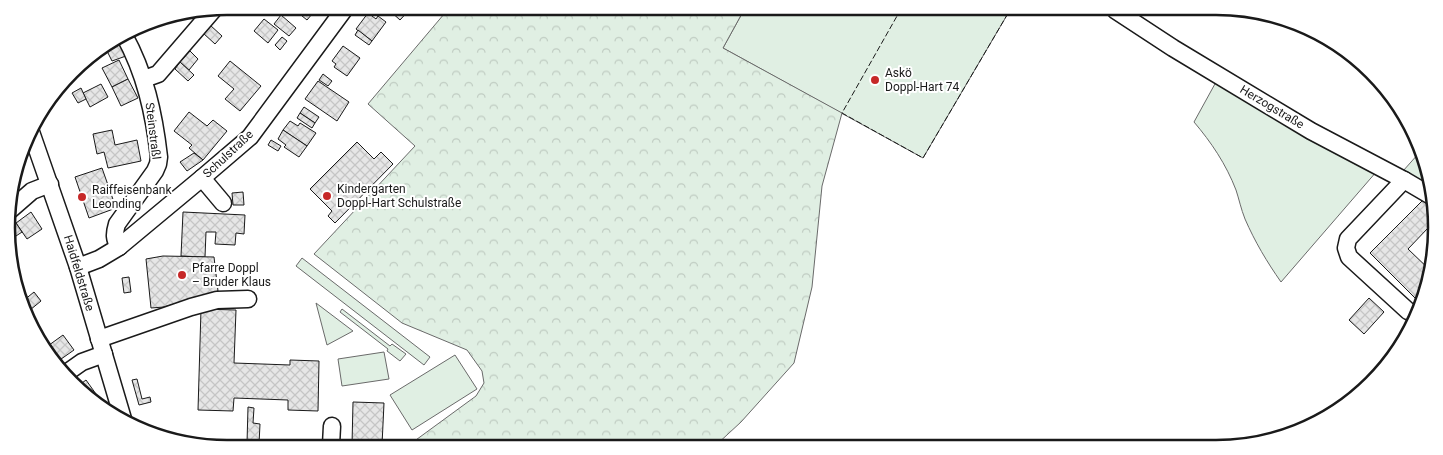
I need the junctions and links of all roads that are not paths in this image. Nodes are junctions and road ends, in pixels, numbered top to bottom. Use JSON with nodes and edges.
{"nodes":[{"id":1,"x":340,"y":15,"type":"edge"},
{"id":2,"x":1123,"y":15,"type":"edge"},
{"id":3,"x":208,"y":16,"type":"edge"},
{"id":4,"x":127,"y":40,"type":"edge"},
{"id":5,"x":144,"y":79,"type":"junction"},
{"id":6,"x":34,"y":140,"type":"edge"},
{"id":7,"x":202,"y":178,"type":"junction"},
{"id":8,"x":1404,"y":180,"type":"junction"},
{"id":9,"x":50,"y":184,"type":"junction"},
{"id":10,"x":1425,"y":193,"type":"edge"},
{"id":11,"x":223,"y":203,"type":"dead end"},
{"id":12,"x":16,"y":204,"type":"edge"},
{"id":13,"x":119,"y":247,"type":"junction"},
{"id":14,"x":78,"y":267,"type":"junction"},
{"id":15,"x":248,"y":299,"type":"dead end"},
{"id":16,"x":1411,"y":312,"type":"edge"},
{"id":17,"x":102,"y":347,"type":"junction"},
{"id":18,"x":70,"y":370,"type":"edge"},
{"id":19,"x":121,"y":412,"type":"edge"},
{"id":20,"x":332,"y":426,"type":"dead end"},
{"id":21,"x":331,"y":440,"type":"edge"}],
"edges":[{"from":1,"to":7,"type":"street","name":"Schulstraße"},
{"from":2,"to":8,"type":"street","name":"Herzogstraße"},
{"from":3,"to":5,"type":"street"},
{"from":4,"to":5,"type":"street","name":"Steinstraßl"},
{"from":5,"to":13,"type":"street","name":"Steinstraßl"},
{"from":6,"to":9,"type":"street","name":"Haidfeldstraße"},
{"from":7,"to":11,"type":"street"},
{"from":7,"to":13,"type":"street","name":"Schulstraße"},
{"from":8,"to":10,"type":"street","name":"Herzogstraße"},
{"from":8,"to":16,"type":"street"},
{"from":9,"to":12,"type":"street"},
{"from":9,"to":14,"type":"street","name":"Haidfeldstraße"},
{"from":13,"to":14,"type":"street","name":"Schulstraße"},
{"from":14,"to":17,"type":"street","name":"Haidfeldstraße"},
{"from":15,"to":17,"type":"street"},
{"from":17,"to":18,"type":"street"},
{"from":17,"to":19,"type":"street","name":"Haidfeldstraße"},
{"from":20,"to":21,"type":"street"}]}
